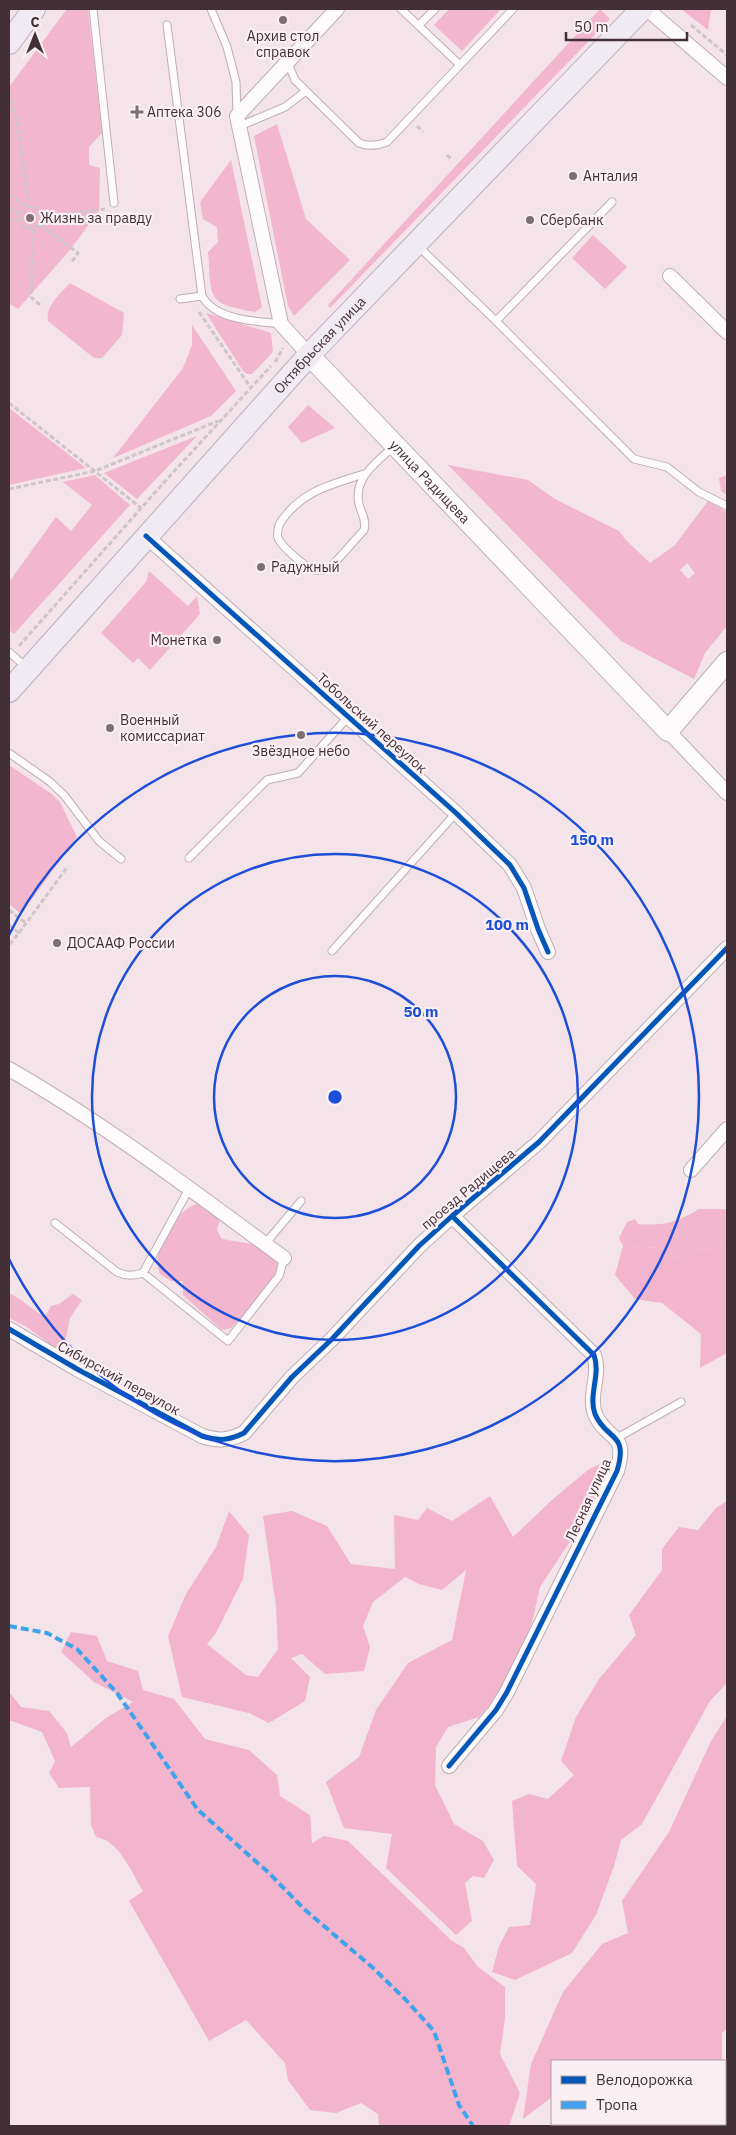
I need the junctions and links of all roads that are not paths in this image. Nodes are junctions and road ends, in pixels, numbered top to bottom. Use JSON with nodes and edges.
{"nodes":[{"id":1,"x":34,"y":9,"type":"edge"},
{"id":2,"x":93,"y":9,"type":"edge"},
{"id":3,"x":211,"y":9,"type":"edge"},
{"id":4,"x":337,"y":9,"type":"edge"},
{"id":5,"x":401,"y":9,"type":"edge"},
{"id":6,"x":435,"y":9,"type":"edge"},
{"id":7,"x":513,"y":9,"type":"edge"},
{"id":8,"x":642,"y":9,"type":"edge"},
{"id":9,"x":647,"y":9,"type":"edge"},
{"id":10,"x":167,"y":25,"type":"dead end"},
{"id":11,"x":419,"y":25,"type":"junction"},
{"id":12,"x":9,"y":43,"type":"edge"},
{"id":13,"x":288,"y":63,"type":"junction"},
{"id":14,"x":460,"y":65,"type":"junction"},
{"id":15,"x":727,"y":78,"type":"edge"},
{"id":16,"x":306,"y":91,"type":"junction"},
{"id":17,"x":239,"y":121,"type":"junction"},
{"id":18,"x":612,"y":202,"type":"dead end"},
{"id":19,"x":112,"y":206,"type":"road end"},
{"id":20,"x":416,"y":244,"type":"junction"},
{"id":21,"x":670,"y":276,"type":"dead end"},
{"id":22,"x":180,"y":299,"type":"dead end"},
{"id":23,"x":204,"y":300,"type":"junction"},
{"id":24,"x":496,"y":321,"type":"junction"},
{"id":25,"x":281,"y":324,"type":"junction"},
{"id":26,"x":727,"y":332,"type":"edge"},
{"id":27,"x":308,"y":355,"type":"junction"},
{"id":28,"x":395,"y":445,"type":"junction"},
{"id":29,"x":364,"y":474,"type":"junction"},
{"id":30,"x":727,"y":506,"type":"edge"},
{"id":31,"x":146,"y":536,"type":"junction"},
{"id":32,"x":9,"y":652,"type":"edge"},
{"id":33,"x":727,"y":662,"type":"edge"},
{"id":34,"x":28,"y":669,"type":"junction"},
{"id":35,"x":9,"y":691,"type":"edge"},
{"id":36,"x":348,"y":717,"type":"junction"},
{"id":37,"x":668,"y":731,"type":"junction"},
{"id":38,"x":9,"y":752,"type":"edge"},
{"id":39,"x":727,"y":793,"type":"edge"},
{"id":40,"x":456,"y":813,"type":"junction"},
{"id":41,"x":121,"y":858,"type":"dead end"},
{"id":42,"x":188,"y":858,"type":"dead end"},
{"id":43,"x":727,"y":948,"type":"edge"},
{"id":44,"x":332,"y":951,"type":"dead end"},
{"id":45,"x":548,"y":952,"type":"dead end"},
{"id":46,"x":9,"y":1069,"type":"edge"},
{"id":47,"x":727,"y":1129,"type":"edge"},
{"id":48,"x":691,"y":1170,"type":"dead end"},
{"id":49,"x":189,"y":1189,"type":"junction"},
{"id":50,"x":301,"y":1200,"type":"dead end"},
{"id":51,"x":452,"y":1216,"type":"junction"},
{"id":52,"x":55,"y":1223,"type":"dead end"},
{"id":53,"x":265,"y":1244,"type":"junction"},
{"id":54,"x":284,"y":1258,"type":"joint"},
{"id":55,"x":142,"y":1273,"type":"junction"},
{"id":56,"x":9,"y":1329,"type":"edge"},
{"id":57,"x":681,"y":1402,"type":"dead end"},
{"id":58,"x":617,"y":1438,"type":"junction"},
{"id":59,"x":222,"y":1441,"type":"joint"},
{"id":60,"x":449,"y":1766,"type":"dead end"}],
"edges":[{"from":1,"to":12,"type":"main road"},
{"from":2,"to":19,"type":"lane"},
{"from":3,"to":17,"type":"lane"},
{"from":4,"to":13,"type":"street"},
{"from":5,"to":11,"type":"lane"},
{"from":6,"to":11,"type":"lane"},
{"from":7,"to":14,"type":"lane"},
{"from":8,"to":20,"type":"main road","name":"Октябрьская улица"},
{"from":9,"to":15,"type":"street"},
{"from":10,"to":23,"type":"lane"},
{"from":11,"to":14,"type":"lane"},
{"from":13,"to":16,"type":"lane"},
{"from":13,"to":17,"type":"street"},
{"from":14,"to":16,"type":"lane"},
{"from":16,"to":17,"type":"lane"},
{"from":17,"to":25,"type":"street","name":"улица Радищева"},
{"from":18,"to":24,"type":"lane"},
{"from":20,"to":24,"type":"lane"},
{"from":20,"to":27,"type":"main road","name":"Октябрьская улица"},
{"from":21,"to":26,"type":"street"},
{"from":22,"to":23,"type":"lane"},
{"from":23,"to":25,"type":"lane"},
{"from":24,"to":30,"type":"lane"},
{"from":25,"to":27,"type":"street","name":"улица Радищева"},
{"from":27,"to":28,"type":"main road","name":"улица Радищева"},
{"from":27,"to":31,"type":"main road","name":"Октябрьская улица"},
{"from":28,"to":29,"type":"lane"},
{"from":28,"to":37,"type":"main road","name":"улица Радищева"},
{"from":29,"to":29,"type":"lane"},
{"from":31,"to":34,"type":"main road","name":"Октябрьская улица"},
{"from":31,"to":36,"type":"street","name":"Тобольский переулок"},
{"from":32,"to":34,"type":"lane"},
{"from":33,"to":37,"type":"main road"},
{"from":34,"to":35,"type":"main road","name":"Октябрьская улица"},
{"from":36,"to":40,"type":"street","name":"Тобольский переулок"},
{"from":36,"to":42,"type":"lane"},
{"from":37,"to":39,"type":"street","name":"улица Радищева"},
{"from":38,"to":41,"type":"lane"},
{"from":40,"to":44,"type":"lane"},
{"from":40,"to":45,"type":"street","name":"Тобольский переулок"},
{"from":43,"to":51,"type":"street","name":"проезд Радищева"},
{"from":46,"to":49,"type":"street"},
{"from":47,"to":48,"type":"street"},
{"from":49,"to":53,"type":"street"},
{"from":49,"to":55,"type":"lane"},
{"from":50,"to":53,"type":"lane"},
{"from":51,"to":58,"type":"street"},
{"from":51,"to":59,"type":"street","name":"проезд Радищева"},
{"from":52,"to":55,"type":"lane"},
{"from":53,"to":54,"type":"street"},
{"from":54,"to":55,"type":"lane"},
{"from":56,"to":59,"type":"street","name":"Сибирский переулок"},
{"from":57,"to":58,"type":"lane"},
{"from":58,"to":60,"type":"street","name":"Лесная улица"}]}
